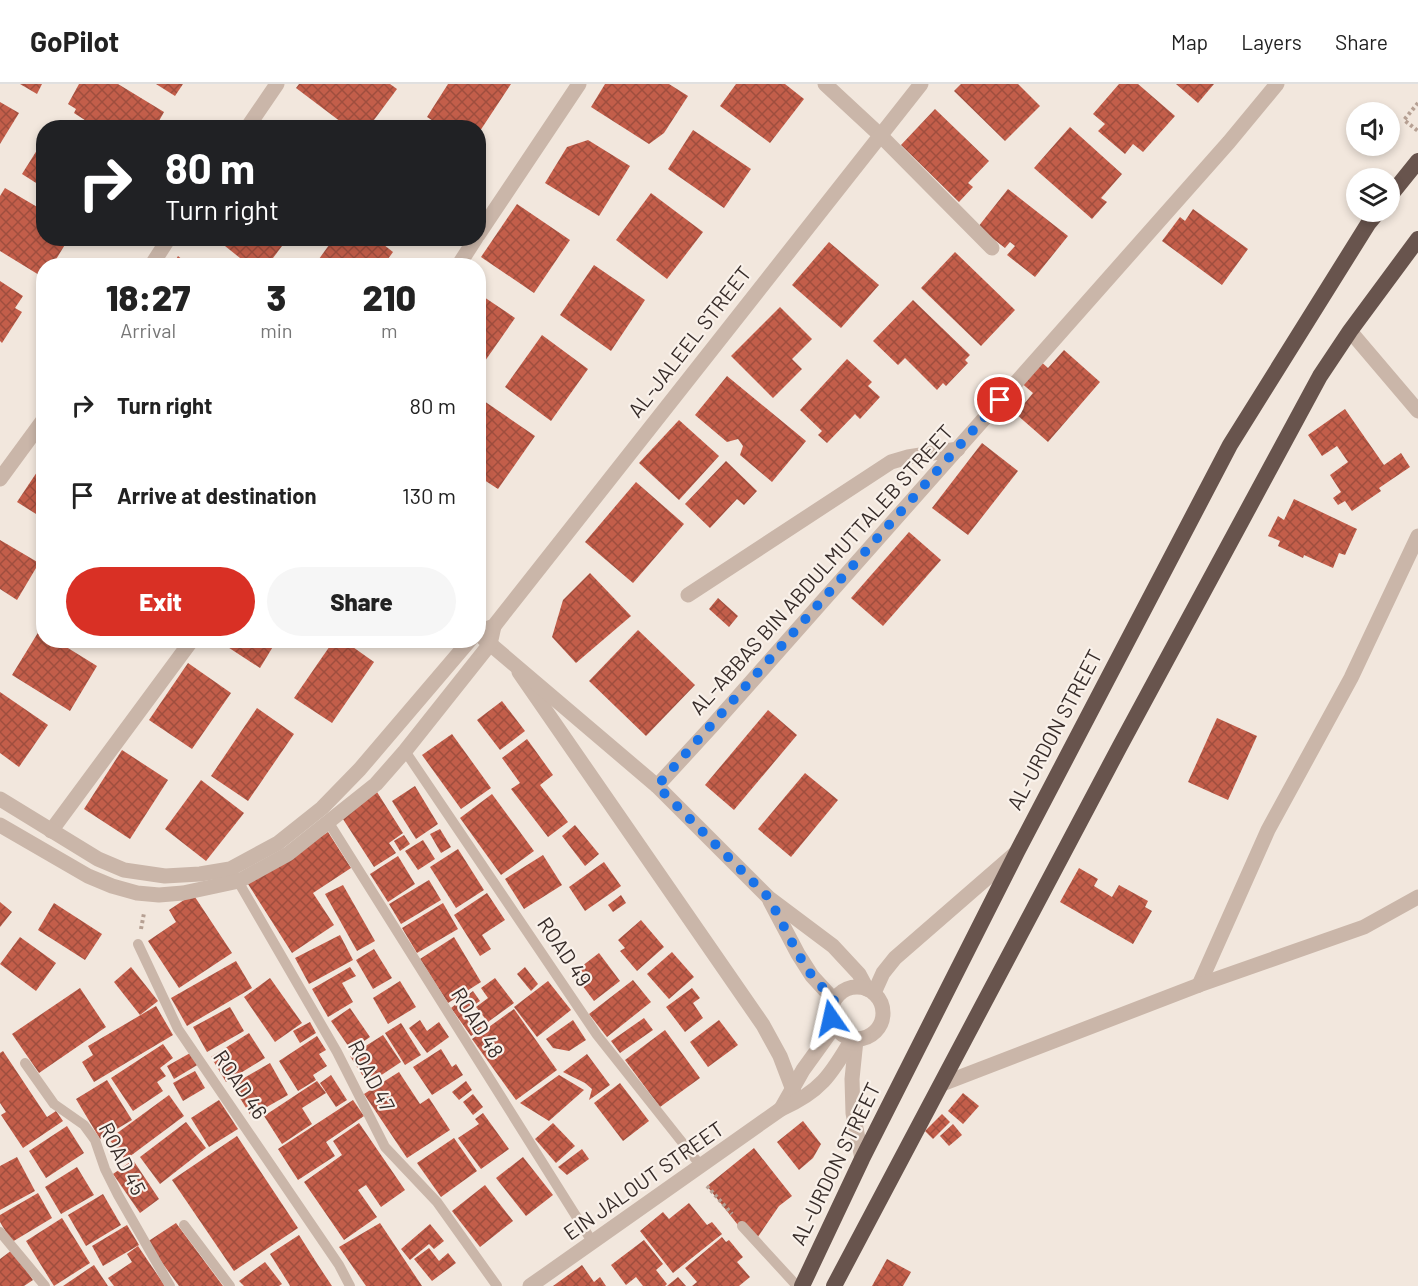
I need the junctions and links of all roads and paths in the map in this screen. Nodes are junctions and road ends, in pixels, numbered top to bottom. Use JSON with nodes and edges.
{"nodes":[{"id":1,"x":277,"y":84,"type":"edge"},
{"id":2,"x":579,"y":84,"type":"edge"},
{"id":3,"x":825,"y":84,"type":"edge"},
{"id":4,"x":921,"y":84,"type":"edge"},
{"id":5,"x":1277,"y":84,"type":"edge"},
{"id":6,"x":1418,"y":103,"type":"edge"},
{"id":7,"x":252,"y":120,"type":"edge"},
{"id":8,"x":1418,"y":131,"type":"edge"},
{"id":9,"x":880,"y":135,"type":"junction"},
{"id":10,"x":1418,"y":161,"type":"edge"},
{"id":11,"x":1400,"y":183,"type":"edge"},
{"id":12,"x":1370,"y":222,"type":"edge"},
{"id":13,"x":486,"y":224,"type":"edge"},
{"id":14,"x":1418,"y":239,"type":"edge"},
{"id":15,"x":992,"y":248,"type":"dead end"},
{"id":16,"x":1350,"y":331,"type":"junction"},
{"id":17,"x":1418,"y":411,"type":"edge"},
{"id":18,"x":36,"y":430,"type":"edge"},
{"id":19,"x":958,"y":448,"type":"junction"},
{"id":20,"x":0,"y":479,"type":"edge"},
{"id":21,"x":1418,"y":536,"type":"edge"},
{"id":22,"x":688,"y":595,"type":"dead end"},
{"id":23,"x":486,"y":633,"type":"edge"},
{"id":24,"x":486,"y":639,"type":"edge"},
{"id":25,"x":186,"y":648,"type":"edge"},
{"id":26,"x":463,"y":648,"type":"edge"},
{"id":27,"x":474,"y":648,"type":"edge"},
{"id":28,"x":512,"y":662,"type":"junction"},
{"id":29,"x":405,"y":751,"type":"junction"},
{"id":30,"x":657,"y":786,"type":"junction"},
{"id":31,"x":0,"y":799,"type":"edge"},
{"id":32,"x":329,"y":823,"type":"junction"},
{"id":33,"x":0,"y":825,"type":"edge"},
{"id":34,"x":51,"y":831,"type":"junction"},
{"id":35,"x":1017,"y":852,"type":"junction"},
{"id":36,"x":235,"y":875,"type":"junction"},
{"id":37,"x":137,"y":893,"type":"junction"},
{"id":38,"x":1418,"y":897,"type":"edge"},
{"id":39,"x":769,"y":898,"type":"junction"},
{"id":40,"x":138,"y":944,"type":"joint"},
{"id":41,"x":1199,"y":985,"type":"junction"},
{"id":42,"x":870,"y":991,"type":"junction"},
{"id":43,"x":834,"y":1000,"type":"junction"},
{"id":44,"x":834,"y":1027,"type":"junction"},
{"id":45,"x":854,"y":1040,"type":"junction"},
{"id":46,"x":25,"y":1063,"type":"dead end"},
{"id":47,"x":942,"y":1084,"type":"junction"},
{"id":48,"x":794,"y":1094,"type":"junction"},
{"id":49,"x":862,"y":1159,"type":"junction"},
{"id":50,"x":698,"y":1169,"type":"junction"},
{"id":51,"x":184,"y":1225,"type":"dead end"},
{"id":52,"x":742,"y":1226,"type":"joint"},
{"id":53,"x":0,"y":1232,"type":"edge"},
{"id":54,"x":593,"y":1244,"type":"junction"},
{"id":55,"x":45,"y":1286,"type":"edge"},
{"id":56,"x":170,"y":1286,"type":"edge"},
{"id":57,"x":230,"y":1286,"type":"edge"},
{"id":58,"x":350,"y":1286,"type":"edge"},
{"id":59,"x":497,"y":1286,"type":"edge"},
{"id":60,"x":530,"y":1286,"type":"edge"},
{"id":61,"x":796,"y":1286,"type":"edge"},
{"id":62,"x":802,"y":1286,"type":"edge"},
{"id":63,"x":834,"y":1286,"type":"edge"}],
"edges":[{"from":1,"to":7,"type":"street"},
{"from":2,"to":13,"type":"street"},
{"from":3,"to":9,"type":"street"},
{"from":4,"to":9,"type":"street","name":"AL-JALEEL STREET"},
{"from":5,"to":19,"type":"street","name":"AL-ABBAS BIN ABDULMUTTALEB STREET"},
{"from":6,"to":8,"type":"path"},
{"from":9,"to":15,"type":"street"},
{"from":9,"to":23,"type":"street","name":"AL-JALEEL STREET"},
{"from":10,"to":11,"type":"highway"},
{"from":12,"to":35,"type":"highway","name":"AL-URDON STREET"},
{"from":14,"to":16,"type":"highway"},
{"from":16,"to":17,"type":"street"},
{"from":16,"to":47,"type":"highway"},
{"from":18,"to":20,"type":"street"},
{"from":19,"to":22,"type":"street"},
{"from":19,"to":30,"type":"street","name":"AL-ABBAS BIN ABDULMUTTALEB STREET"},
{"from":21,"to":41,"type":"street"},
{"from":24,"to":28,"type":"street"},
{"from":25,"to":34,"type":"street"},
{"from":26,"to":36,"type":"street","name":"AL-JALEEL STREET"},
{"from":27,"to":29,"type":"street","name":"AL-JALEEL STREET"},
{"from":28,"to":30,"type":"street"},
{"from":28,"to":48,"type":"street"},
{"from":29,"to":32,"type":"street","name":"AL-JALEEL STREET"},
{"from":29,"to":50,"type":"lane","name":"ROAD 49"},
{"from":30,"to":39,"type":"street"},
{"from":31,"to":34,"type":"street","name":"AL-JALEEL STREET"},
{"from":32,"to":36,"type":"street","name":"AL-JALEEL STREET"},
{"from":32,"to":54,"type":"lane","name":"ROAD 48"},
{"from":33,"to":37,"type":"street","name":"AL-JALEEL STREET"},
{"from":34,"to":36,"type":"street","name":"AL-JALEEL STREET"},
{"from":35,"to":42,"type":"street"},
{"from":35,"to":49,"type":"highway","name":"AL-URDON STREET"},
{"from":36,"to":37,"type":"street","name":"AL-JALEEL STREET"},
{"from":36,"to":59,"type":"lane","name":"ROAD 47"},
{"from":37,"to":40,"type":"path"},
{"from":38,"to":41,"type":"street"},
{"from":39,"to":42,"type":"street"},
{"from":39,"to":43,"type":"street"},
{"from":40,"to":58,"type":"lane","name":"ROAD 46"},
{"from":41,"to":47,"type":"street"},
{"from":42,"to":43,"type":"street"},
{"from":42,"to":45,"type":"street"},
{"from":43,"to":44,"type":"street"},
{"from":44,"to":45,"type":"street"},
{"from":44,"to":48,"type":"street"},
{"from":45,"to":48,"type":"street","name":"EIN JALOUT STREET"},
{"from":45,"to":49,"type":"street"},
{"from":46,"to":56,"type":"lane","name":"ROAD 45"},
{"from":47,"to":63,"type":"highway"},
{"from":48,"to":50,"type":"street","name":"EIN JALOUT STREET"},
{"from":49,"to":62,"type":"highway","name":"AL-URDON STREET"},
{"from":50,"to":52,"type":"path"},
{"from":50,"to":54,"type":"street","name":"EIN JALOUT STREET"},
{"from":51,"to":57,"type":"lane"},
{"from":52,"to":61,"type":"lane"},
{"from":53,"to":55,"type":"lane"},
{"from":54,"to":60,"type":"street","name":"EIN JALOUT STREET"}]}
